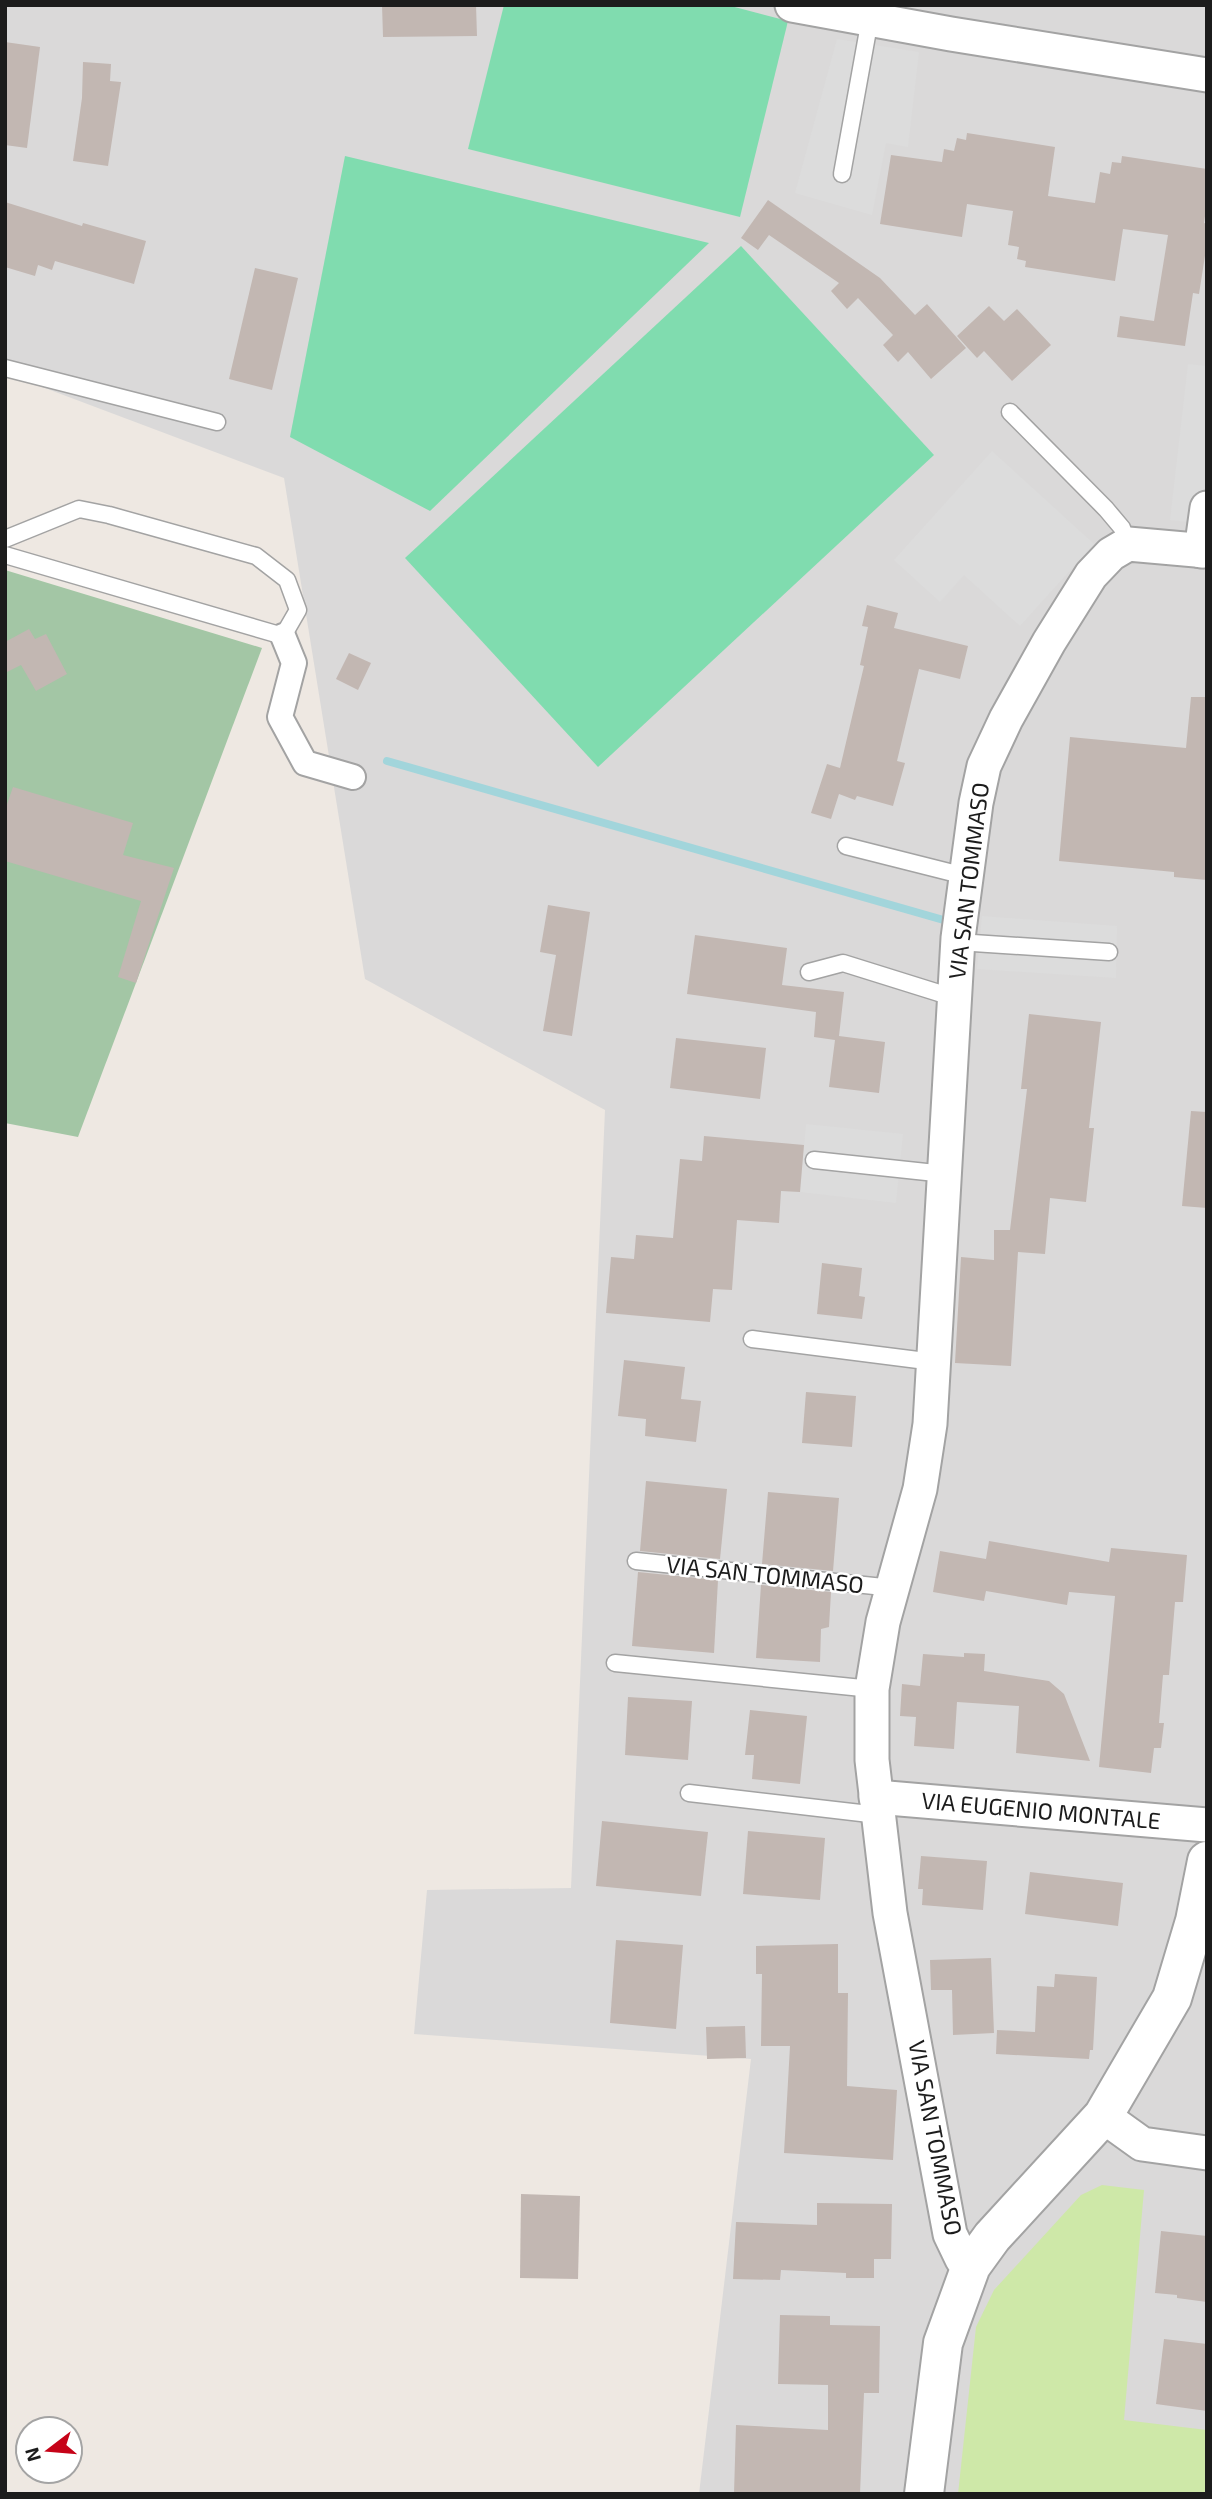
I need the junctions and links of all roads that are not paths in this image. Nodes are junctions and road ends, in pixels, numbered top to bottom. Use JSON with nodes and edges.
{"nodes":[{"id":1,"x":792,"y":5,"type":"edge"},
{"id":2,"x":870,"y":19,"type":"junction"},
{"id":3,"x":1207,"y":75,"type":"edge"},
{"id":4,"x":842,"y":174,"type":"dead end"},
{"id":5,"x":5,"y":368,"type":"edge"},
{"id":6,"x":1010,"y":412,"type":"dead end"},
{"id":7,"x":217,"y":422,"type":"dead end"},
{"id":8,"x":1207,"y":508,"type":"edge"},
{"id":9,"x":5,"y":539,"type":"edge"},
{"id":10,"x":1128,"y":544,"type":"junction"},
{"id":11,"x":1204,"y":551,"type":"edge"},
{"id":12,"x":5,"y":555,"type":"edge"},
{"id":13,"x":283,"y":636,"type":"junction"},
{"id":14,"x":353,"y":776,"type":"dead end"},
{"id":15,"x":846,"y":846,"type":"dead end"},
{"id":16,"x":965,"y":876,"type":"junction"},
{"id":17,"x":958,"y":942,"type":"junction"},
{"id":18,"x":1109,"y":952,"type":"dead end"},
{"id":19,"x":809,"y":972,"type":"dead end"},
{"id":20,"x":955,"y":998,"type":"junction"},
{"id":21,"x":814,"y":1160,"type":"dead end"},
{"id":22,"x":945,"y":1174,"type":"junction"},
{"id":23,"x":752,"y":1339,"type":"dead end"},
{"id":24,"x":934,"y":1362,"type":"junction"},
{"id":25,"x":636,"y":1561,"type":"dead end"},
{"id":26,"x":893,"y":1588,"type":"junction"},
{"id":27,"x":615,"y":1663,"type":"dead end"},
{"id":28,"x":872,"y":1689,"type":"junction"},
{"id":29,"x":689,"y":1793,"type":"dead end"},
{"id":30,"x":877,"y":1806,"type":"junction"},
{"id":31,"x":1207,"y":1825,"type":"edge"},
{"id":32,"x":1207,"y":1861,"type":"edge"},
{"id":33,"x":1103,"y":2116,"type":"junction"},
{"id":34,"x":1207,"y":2153,"type":"edge"},
{"id":35,"x":971,"y":2266,"type":"junction"},
{"id":36,"x":924,"y":2494,"type":"edge"}],
"edges":[{"from":1,"to":2,"type":"street"},
{"from":2,"to":3,"type":"street"},
{"from":2,"to":4,"type":"lane"},
{"from":5,"to":7,"type":"lane"},
{"from":6,"to":10,"type":"lane"},
{"from":8,"to":11,"type":"street"},
{"from":9,"to":13,"type":"lane"},
{"from":10,"to":11,"type":"street"},
{"from":10,"to":16,"type":"street","name":"VIA SAN TOMMASO"},
{"from":12,"to":13,"type":"lane"},
{"from":13,"to":14,"type":"street"},
{"from":15,"to":16,"type":"lane"},
{"from":16,"to":17,"type":"street","name":"VIA SAN TOMMASO"},
{"from":17,"to":18,"type":"lane"},
{"from":17,"to":20,"type":"street","name":"VIA SAN TOMMASO"},
{"from":19,"to":20,"type":"lane"},
{"from":20,"to":22,"type":"street","name":"VIA SAN TOMMASO"},
{"from":21,"to":22,"type":"lane"},
{"from":22,"to":24,"type":"street","name":"VIA SAN TOMMASO"},
{"from":23,"to":24,"type":"lane"},
{"from":24,"to":26,"type":"street","name":"VIA SAN TOMMASO"},
{"from":25,"to":26,"type":"lane","name":"VIA SAN TOMMASO"},
{"from":26,"to":28,"type":"street","name":"VIA SAN TOMMASO"},
{"from":27,"to":28,"type":"lane"},
{"from":28,"to":30,"type":"street","name":"VIA SAN TOMMASO"},
{"from":29,"to":30,"type":"lane"},
{"from":30,"to":31,"type":"street","name":"VIA EUGENIO MONTALE"},
{"from":30,"to":35,"type":"street","name":"VIA SAN TOMMASO"},
{"from":32,"to":33,"type":"street"},
{"from":33,"to":34,"type":"street"},
{"from":33,"to":35,"type":"street"},
{"from":35,"to":36,"type":"street","name":"VIA SAN TOMMASO"}]}
